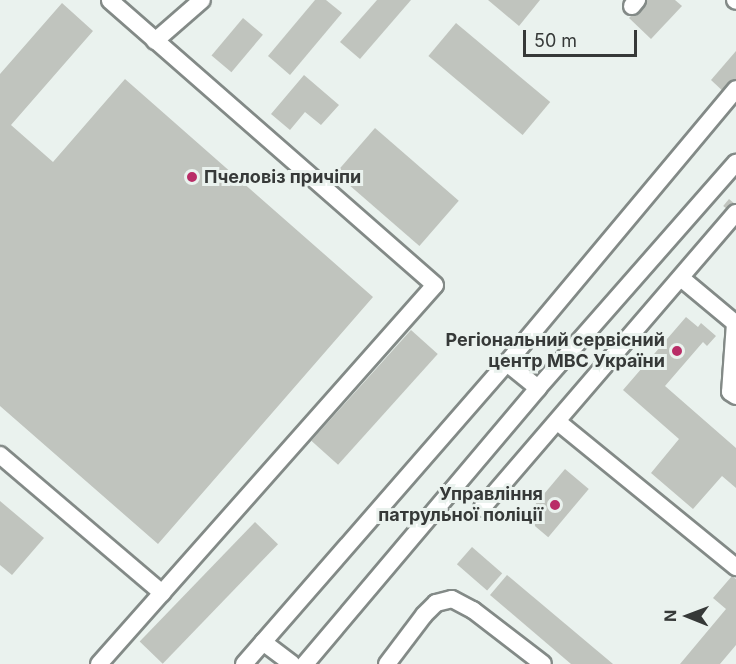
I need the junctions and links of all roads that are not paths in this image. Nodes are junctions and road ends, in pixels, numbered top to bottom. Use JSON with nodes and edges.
{"nodes":[{"id":1,"x":110,"y":0,"type":"edge"},
{"id":2,"x":202,"y":0,"type":"edge"},
{"id":3,"x":155,"y":41,"type":"junction"},
{"id":4,"x":736,"y":89,"type":"edge"},
{"id":5,"x":736,"y":163,"type":"edge"},
{"id":6,"x":734,"y":219,"type":"edge"},
{"id":7,"x":681,"y":278,"type":"junction"},
{"id":8,"x":735,"y":356,"type":"edge"},
{"id":9,"x":507,"y":363,"type":"junction"},
{"id":10,"x":538,"y":388,"type":"junction"},
{"id":11,"x":736,"y":396,"type":"edge"},
{"id":12,"x":558,"y":422,"type":"junction"},
{"id":13,"x":0,"y":455,"type":"edge"},
{"id":14,"x":482,"y":508,"type":"dead end"},
{"id":15,"x":736,"y":567,"type":"edge"},
{"id":16,"x":162,"y":593,"type":"junction"},
{"id":17,"x":263,"y":642,"type":"junction"},
{"id":18,"x":99,"y":664,"type":"edge"},
{"id":19,"x":244,"y":664,"type":"edge"},
{"id":20,"x":292,"y":664,"type":"edge"},
{"id":21,"x":305,"y":664,"type":"edge"},
{"id":22,"x":387,"y":664,"type":"edge"},
{"id":23,"x":543,"y":664,"type":"edge"}],
"edges":[{"from":1,"to":3,"type":"lane"},
{"from":2,"to":3,"type":"lane"},
{"from":3,"to":16,"type":"lane"},
{"from":4,"to":9,"type":"lane"},
{"from":5,"to":10,"type":"lane"},
{"from":6,"to":7,"type":"lane"},
{"from":7,"to":8,"type":"lane"},
{"from":7,"to":12,"type":"lane"},
{"from":8,"to":11,"type":"lane"},
{"from":9,"to":10,"type":"lane"},
{"from":9,"to":17,"type":"lane"},
{"from":10,"to":21,"type":"lane"},
{"from":12,"to":14,"type":"lane"},
{"from":12,"to":15,"type":"lane"},
{"from":13,"to":16,"type":"lane"},
{"from":16,"to":18,"type":"lane"},
{"from":17,"to":19,"type":"lane"},
{"from":17,"to":20,"type":"lane"},
{"from":22,"to":23,"type":"lane"}]}
